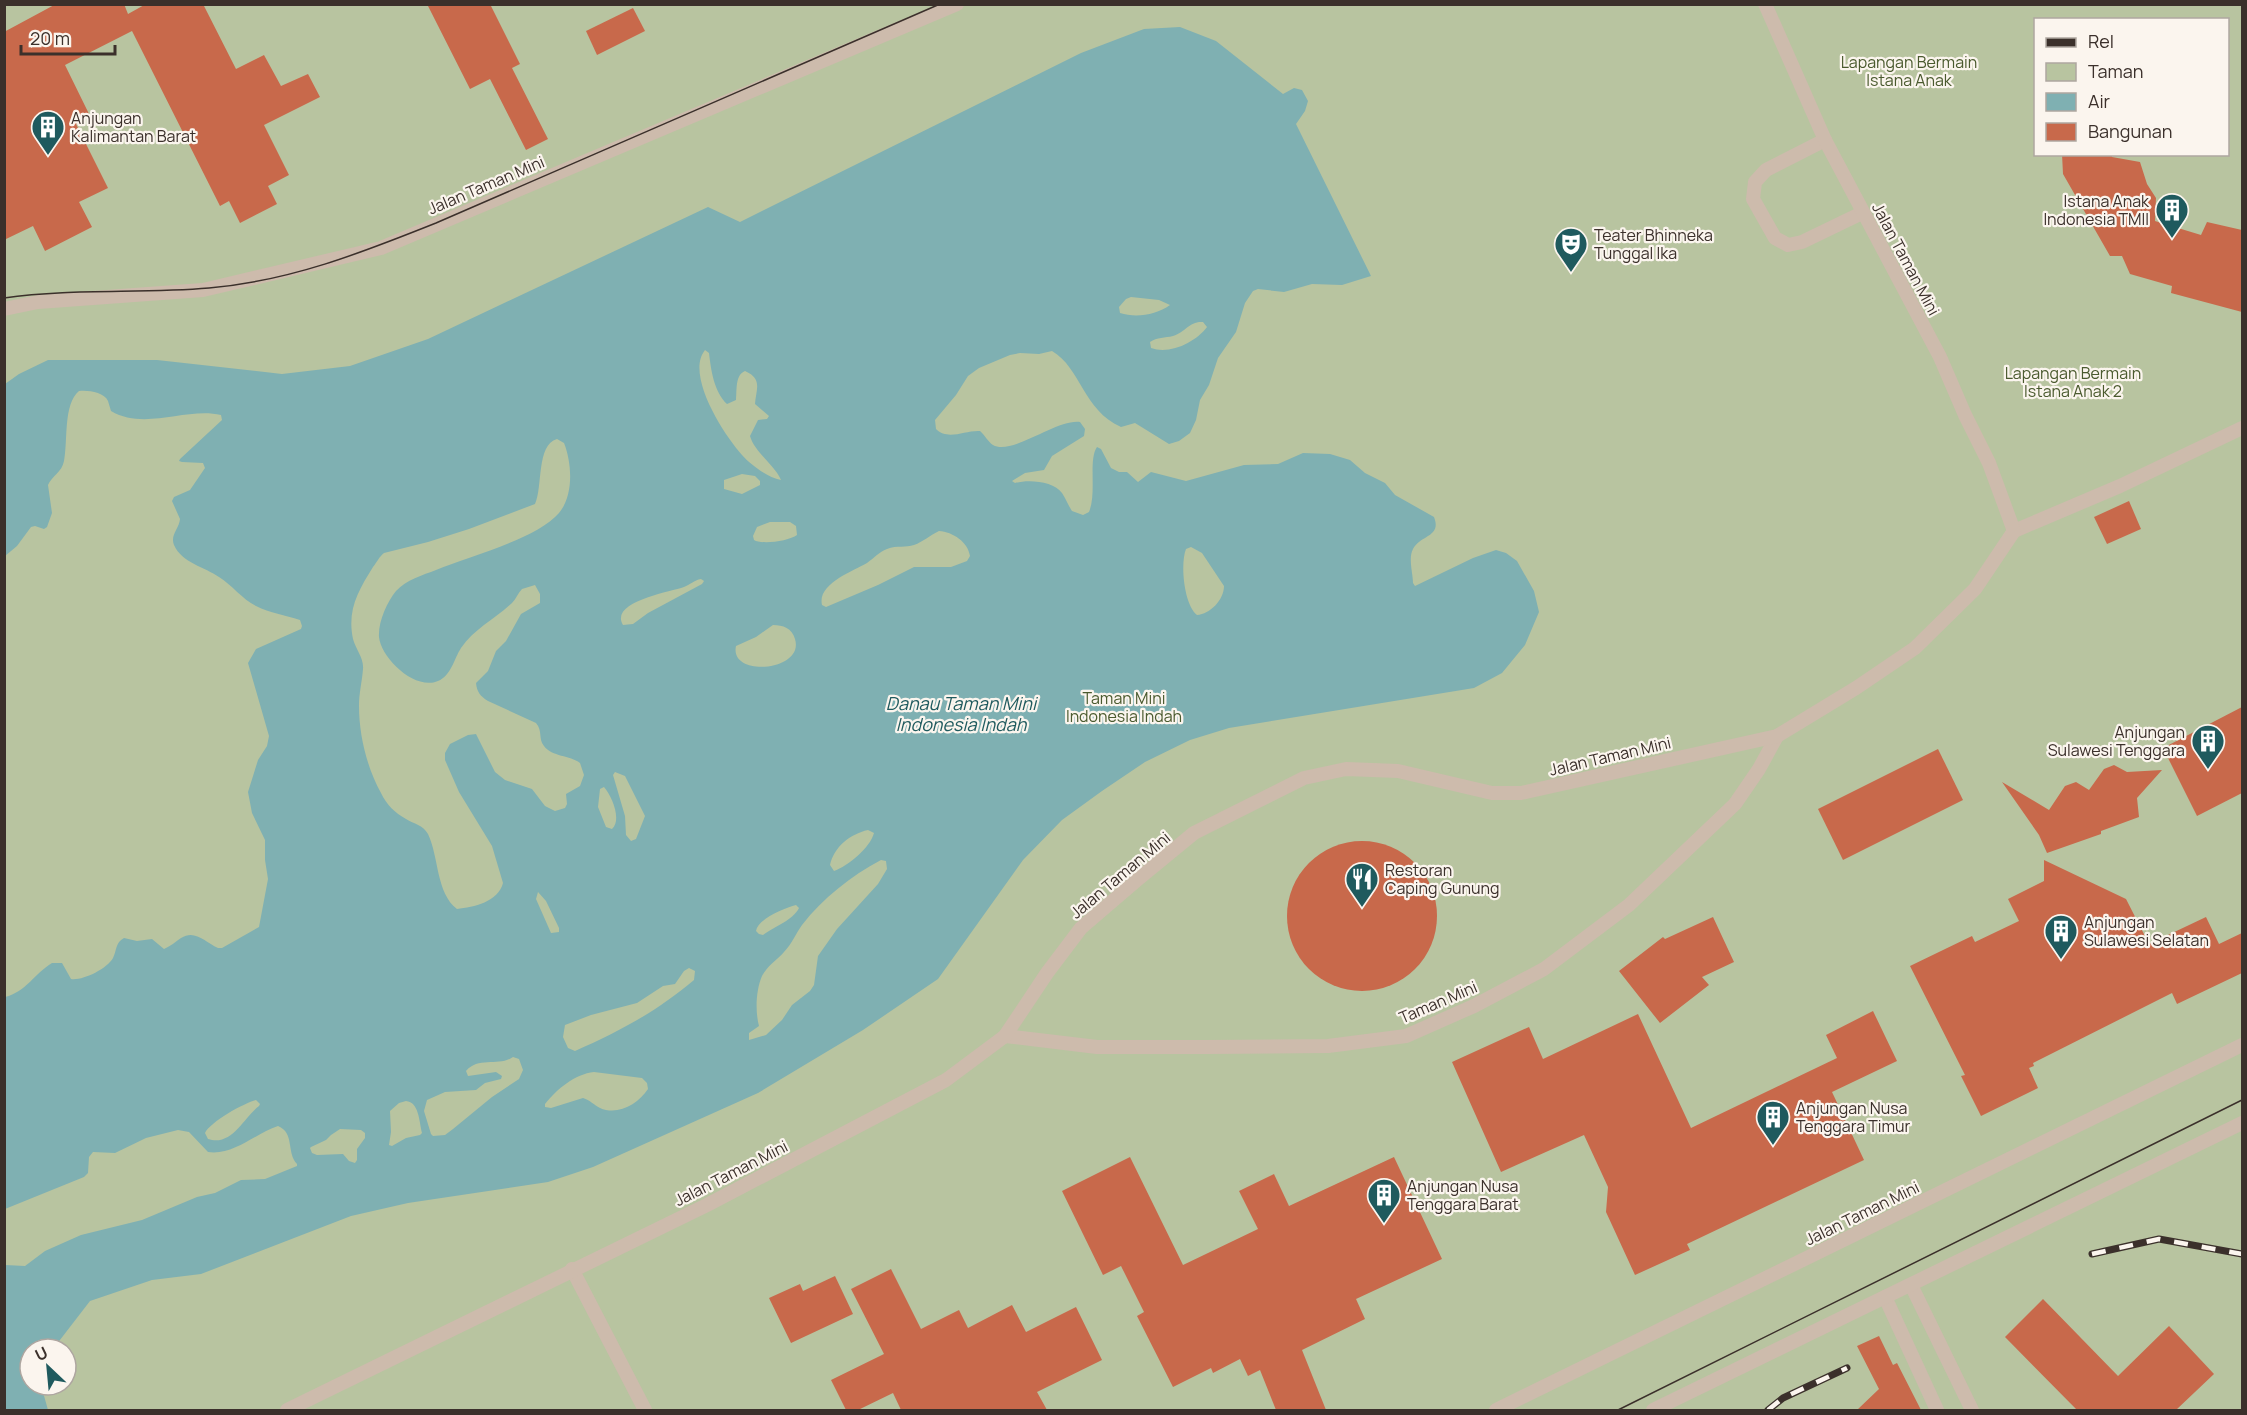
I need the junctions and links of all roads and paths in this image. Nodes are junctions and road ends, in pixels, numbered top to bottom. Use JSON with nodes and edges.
{"nodes":[{"id":1,"x":957,"y":4,"type":"edge"},
{"id":2,"x":1765,"y":4,"type":"edge"},
{"id":3,"x":1825,"y":140,"type":"junction"},
{"id":4,"x":1862,"y":213,"type":"junction"},
{"id":5,"x":4,"y":309,"type":"edge"},
{"id":6,"x":2242,"y":428,"type":"edge"},
{"id":7,"x":2014,"y":531,"type":"junction"},
{"id":8,"x":1777,"y":736,"type":"junction"},
{"id":9,"x":1005,"y":1036,"type":"junction"},
{"id":10,"x":2242,"y":1045,"type":"edge"},
{"id":11,"x":2242,"y":1123,"type":"edge"},
{"id":12,"x":572,"y":1269,"type":"junction"},
{"id":13,"x":1911,"y":1285,"type":"junction"},
{"id":14,"x":1885,"y":1297,"type":"junction"},
{"id":15,"x":287,"y":1410,"type":"edge"},
{"id":16,"x":645,"y":1410,"type":"edge"},
{"id":17,"x":1496,"y":1410,"type":"edge"},
{"id":18,"x":1653,"y":1410,"type":"edge"},
{"id":19,"x":1937,"y":1410,"type":"edge"},
{"id":20,"x":1972,"y":1410,"type":"edge"}],
"edges":[{"from":1,"to":5,"type":"lane","name":"Jalan Taman Mini"},
{"from":2,"to":3,"type":"lane","name":"Jalan Taman Mini"},
{"from":3,"to":4,"type":"lane","name":"Jalan Taman Mini"},
{"from":3,"to":4,"type":"lane"},
{"from":4,"to":7,"type":"lane","name":"Jalan Taman Mini"},
{"from":6,"to":7,"type":"lane"},
{"from":7,"to":8,"type":"lane","name":"Jalan Taman Mini"},
{"from":8,"to":9,"type":"lane","name":"Jalan Taman Mini"},
{"from":8,"to":9,"type":"lane","name":"Taman Mini"},
{"from":9,"to":12,"type":"lane","name":"Jalan Taman Mini"},
{"from":10,"to":17,"type":"lane","name":"Jalan Taman Mini"},
{"from":11,"to":13,"type":"lane"},
{"from":12,"to":15,"type":"lane","name":"Jalan Taman Mini"},
{"from":12,"to":16,"type":"lane"},
{"from":13,"to":14,"type":"lane"},
{"from":13,"to":20,"type":"lane"},
{"from":14,"to":18,"type":"lane"},
{"from":14,"to":19,"type":"lane"}]}
